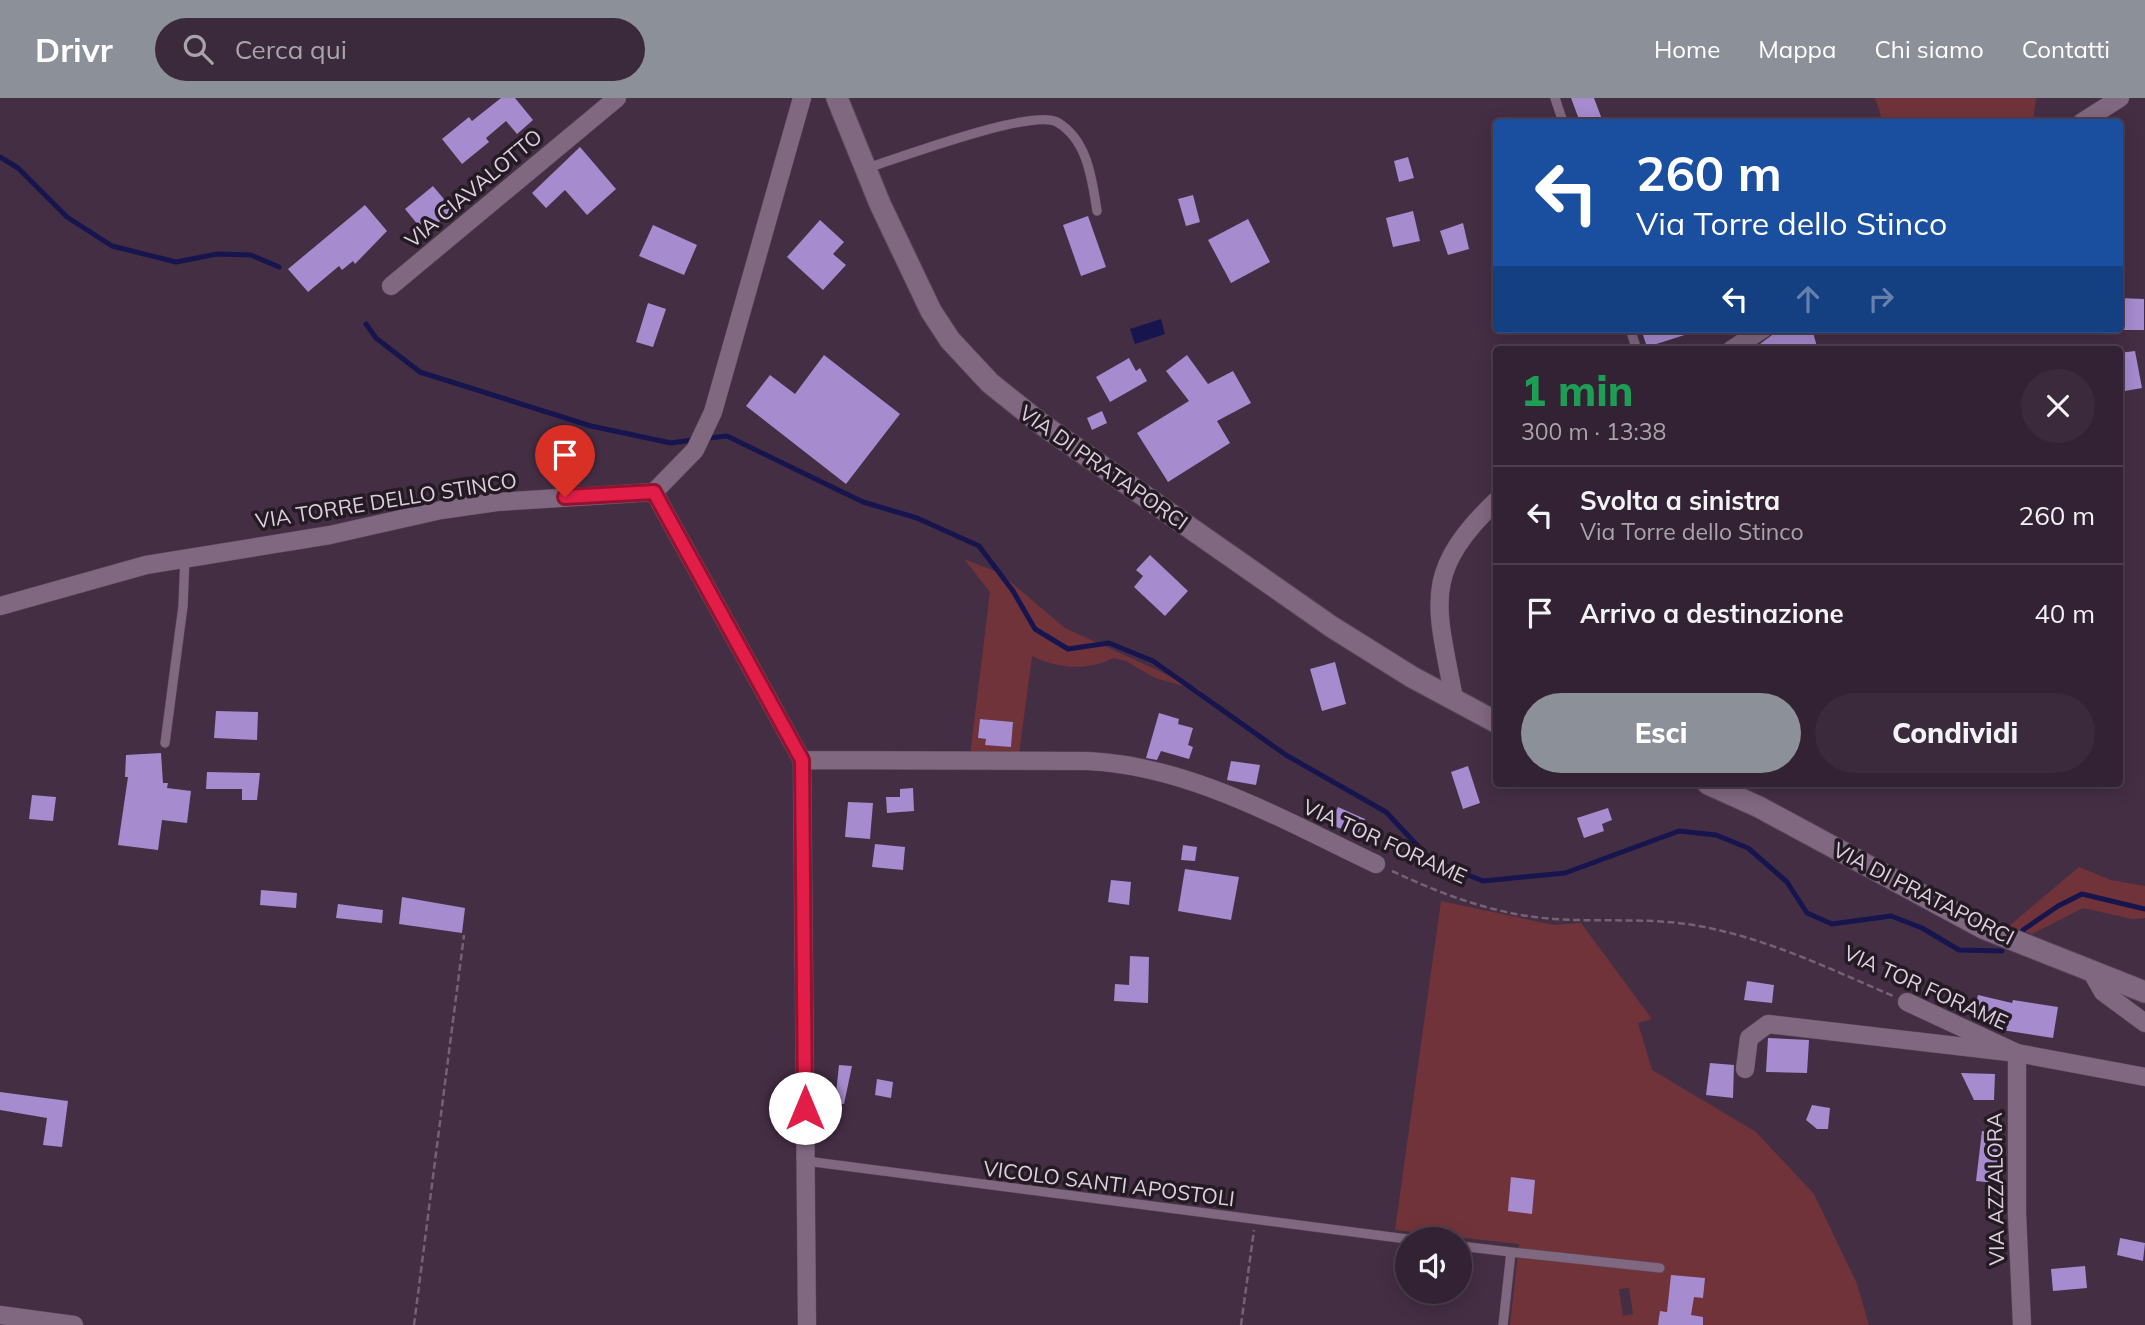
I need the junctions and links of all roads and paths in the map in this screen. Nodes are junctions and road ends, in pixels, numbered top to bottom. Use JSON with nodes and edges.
{"nodes":[{"id":1,"x":617,"y":98,"type":"edge"},
{"id":2,"x":802,"y":98,"type":"edge"},
{"id":3,"x":837,"y":98,"type":"edge"},
{"id":4,"x":1555,"y":98,"type":"edge"},
{"id":5,"x":2120,"y":98,"type":"edge"},
{"id":6,"x":1562,"y":119,"type":"edge"},
{"id":7,"x":2087,"y":119,"type":"edge"},
{"id":8,"x":865,"y":168,"type":"junction"},
{"id":9,"x":1097,"y":211,"type":"dead end"},
{"id":10,"x":391,"y":286,"type":"dead end"},
{"id":11,"x":1757,"y":333,"type":"edge"},
{"id":12,"x":1738,"y":346,"type":"edge"},
{"id":13,"x":654,"y":492,"type":"junction"},
{"id":14,"x":1493,"y":505,"type":"edge"},
{"id":15,"x":185,"y":557,"type":"junction"},
{"id":16,"x":0,"y":606,"type":"edge"},
{"id":17,"x":1454,"y":699,"type":"junction"},
{"id":18,"x":1493,"y":720,"type":"edge"},
{"id":19,"x":165,"y":743,"type":"dead end"},
{"id":20,"x":802,"y":760,"type":"junction"},
{"id":21,"x":1714,"y":787,"type":"edge"},
{"id":22,"x":1376,"y":864,"type":"joint"},
{"id":23,"x":464,"y":935,"type":"dead end"},
{"id":24,"x":2091,"y":971,"type":"junction"},
{"id":25,"x":2145,"y":992,"type":"edge"},
{"id":26,"x":1906,"y":1002,"type":"joint"},
{"id":27,"x":2145,"y":1023,"type":"edge"},
{"id":28,"x":2017,"y":1053,"type":"junction"},
{"id":29,"x":1745,"y":1069,"type":"dead end"},
{"id":30,"x":2145,"y":1077,"type":"edge"},
{"id":31,"x":806,"y":1161,"type":"junction"},
{"id":32,"x":1255,"y":1220,"type":"junction"},
{"id":33,"x":1395,"y":1238,"type":"edge"},
{"id":34,"x":1472,"y":1247,"type":"edge"},
{"id":35,"x":1511,"y":1252,"type":"junction"},
{"id":36,"x":1660,"y":1268,"type":"dead end"},
{"id":37,"x":0,"y":1315,"type":"edge"},
{"id":38,"x":74,"y":1325,"type":"edge"},
{"id":39,"x":414,"y":1325,"type":"edge"},
{"id":40,"x":807,"y":1325,"type":"edge"},
{"id":41,"x":1241,"y":1325,"type":"edge"},
{"id":42,"x":1503,"y":1325,"type":"edge"},
{"id":43,"x":2022,"y":1325,"type":"edge"}],
"edges":[{"from":1,"to":10,"type":"street","name":"VIA CIAVALOTTO"},
{"from":2,"to":13,"type":"street"},
{"from":3,"to":8,"type":"street","name":"VIA DI PRATAPORCI"},
{"from":4,"to":6,"type":"lane"},
{"from":5,"to":7,"type":"street"},
{"from":8,"to":9,"type":"lane"},
{"from":8,"to":17,"type":"street","name":"VIA DI PRATAPORCI"},
{"from":11,"to":12,"type":"street"},
{"from":13,"to":15,"type":"street","name":"VIA TORRE DELLO STINCO"},
{"from":13,"to":20,"type":"street"},
{"from":14,"to":17,"type":"street"},
{"from":15,"to":16,"type":"street","name":"VIA TORRE DELLO STINCO"},
{"from":15,"to":19,"type":"lane"},
{"from":17,"to":18,"type":"street","name":"VIA DI PRATAPORCI"},
{"from":20,"to":22,"type":"street","name":"VIA TOR FORAME"},
{"from":20,"to":31,"type":"street"},
{"from":21,"to":24,"type":"street","name":"VIA DI PRATAPORCI"},
{"from":22,"to":26,"type":"path","name":"VIA TOR FORAME"},
{"from":23,"to":39,"type":"path"},
{"from":24,"to":25,"type":"street","name":"VIA DI PRATAPORCI"},
{"from":24,"to":27,"type":"street"},
{"from":26,"to":28,"type":"street","name":"VIA TOR FORAME"},
{"from":28,"to":29,"type":"street"},
{"from":28,"to":30,"type":"street"},
{"from":28,"to":43,"type":"street","name":"VIA AZZALORA"},
{"from":31,"to":32,"type":"lane","name":"VICOLO SANTI APOSTOLI"},
{"from":31,"to":40,"type":"street"},
{"from":32,"to":33,"type":"lane","name":"VICOLO SANTI APOSTOLI"},
{"from":32,"to":41,"type":"path"},
{"from":34,"to":35,"type":"lane"},
{"from":35,"to":36,"type":"lane"},
{"from":35,"to":42,"type":"lane"},
{"from":37,"to":38,"type":"street"}]}
